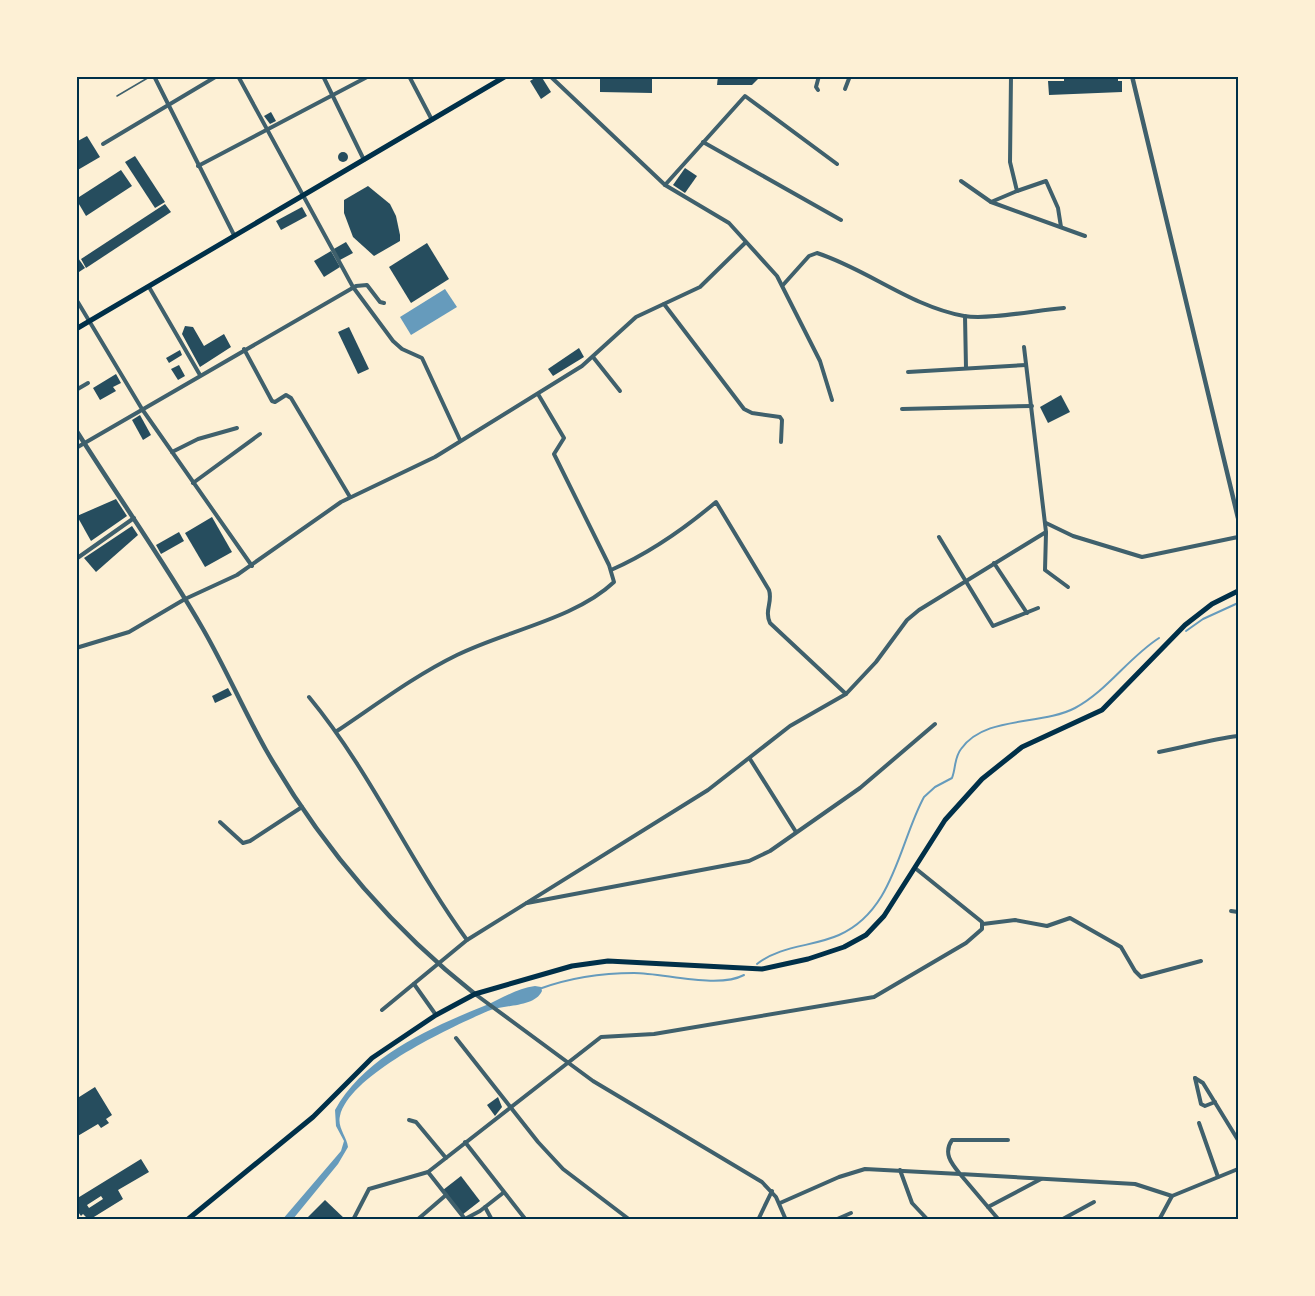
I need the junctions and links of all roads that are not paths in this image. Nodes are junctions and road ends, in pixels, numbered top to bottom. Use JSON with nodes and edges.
{"nodes":[{"id":1,"x":152,"y":76,"type":"edge"},
{"id":2,"x":217,"y":76,"type":"edge"},
{"id":3,"x":238,"y":76,"type":"edge"},
{"id":4,"x":323,"y":76,"type":"edge"},
{"id":5,"x":369,"y":76,"type":"edge"},
{"id":6,"x":409,"y":76,"type":"edge"},
{"id":7,"x":506,"y":76,"type":"edge"},
{"id":8,"x":550,"y":76,"type":"edge"},
{"id":9,"x":819,"y":76,"type":"edge"},
{"id":10,"x":850,"y":76,"type":"edge"},
{"id":11,"x":1011,"y":76,"type":"edge"},
{"id":12,"x":1132,"y":76,"type":"edge"},
{"id":13,"x":496,"y":79,"type":"edge"},
{"id":14,"x":845,"y":89,"type":"dead end"},
{"id":15,"x":818,"y":90,"type":"dead end"},
{"id":16,"x":117,"y":96,"type":"dead end"},
{"id":17,"x":333,"y":97,"type":"junction"},
{"id":18,"x":169,"y":106,"type":"junction"},
{"id":19,"x":432,"y":120,"type":"junction"},
{"id":20,"x":267,"y":131,"type":"junction"},
{"id":21,"x":703,"y":142,"type":"junction"},
{"id":22,"x":103,"y":144,"type":"dead end"},
{"id":23,"x":364,"y":160,"type":"junction"},
{"id":24,"x":837,"y":164,"type":"dead end"},
{"id":25,"x":198,"y":166,"type":"junction"},
{"id":26,"x":961,"y":181,"type":"dead end"},
{"id":27,"x":665,"y":185,"type":"junction"},
{"id":28,"x":1017,"y":191,"type":"junction"},
{"id":29,"x":304,"y":195,"type":"junction"},
{"id":30,"x":991,"y":202,"type":"junction"},
{"id":31,"x":841,"y":220,"type":"dead end"},
{"id":32,"x":1061,"y":227,"type":"junction"},
{"id":33,"x":234,"y":235,"type":"junction"},
{"id":34,"x":1085,"y":236,"type":"dead end"},
{"id":35,"x":745,"y":243,"type":"junction"},
{"id":36,"x":783,"y":285,"type":"junction"},
{"id":37,"x":150,"y":287,"type":"junction"},
{"id":38,"x":353,"y":287,"type":"junction"},
{"id":39,"x":76,"y":300,"type":"edge"},
{"id":40,"x":384,"y":303,"type":"dead end"},
{"id":41,"x":664,"y":304,"type":"junction"},
{"id":42,"x":1064,"y":308,"type":"dead end"},
{"id":43,"x":965,"y":316,"type":"junction"},
{"id":44,"x":90,"y":321,"type":"junction"},
{"id":45,"x":76,"y":329,"type":"edge"},
{"id":46,"x":1024,"y":347,"type":"dead end"},
{"id":47,"x":244,"y":349,"type":"junction"},
{"id":48,"x":593,"y":357,"type":"junction"},
{"id":49,"x":1026,"y":365,"type":"junction"},
{"id":50,"x":966,"y":368,"type":"junction"},
{"id":51,"x":908,"y":372,"type":"dead end"},
{"id":52,"x":200,"y":375,"type":"junction"},
{"id":53,"x":88,"y":383,"type":"dead end"},
{"id":54,"x":76,"y":390,"type":"edge"},
{"id":55,"x":620,"y":391,"type":"dead end"},
{"id":56,"x":538,"y":394,"type":"junction"},
{"id":57,"x":832,"y":400,"type":"dead end"},
{"id":58,"x":1032,"y":406,"type":"junction"},
{"id":59,"x":142,"y":409,"type":"junction"},
{"id":60,"x":902,"y":409,"type":"dead end"},
{"id":61,"x":237,"y":428,"type":"dead end"},
{"id":62,"x":76,"y":430,"type":"edge"},
{"id":63,"x":260,"y":434,"type":"dead end"},
{"id":64,"x":460,"y":440,"type":"junction"},
{"id":65,"x":781,"y":442,"type":"dead end"},
{"id":66,"x":85,"y":444,"type":"junction"},
{"id":67,"x":76,"y":448,"type":"edge"},
{"id":68,"x":172,"y":452,"type":"junction"},
{"id":69,"x":193,"y":483,"type":"junction"},
{"id":70,"x":350,"y":497,"type":"junction"},
{"id":71,"x":134,"y":518,"type":"junction"},
{"id":72,"x":1239,"y":518,"type":"edge"},
{"id":73,"x":1046,"y":523,"type":"junction"},
{"id":74,"x":1046,"y":532,"type":"junction"},
{"id":75,"x":939,"y":537,"type":"dead end"},
{"id":76,"x":1239,"y":537,"type":"edge"},
{"id":77,"x":76,"y":559,"type":"edge"},
{"id":78,"x":994,"y":563,"type":"junction"},
{"id":79,"x":252,"y":566,"type":"junction"},
{"id":80,"x":611,"y":570,"type":"junction"},
{"id":81,"x":965,"y":581,"type":"junction"},
{"id":82,"x":1068,"y":587,"type":"dead end"},
{"id":83,"x":1239,"y":591,"type":"edge"},
{"id":84,"x":185,"y":599,"type":"junction"},
{"id":85,"x":1038,"y":608,"type":"dead end"},
{"id":86,"x":1027,"y":614,"type":"junction"},
{"id":87,"x":76,"y":648,"type":"edge"},
{"id":88,"x":846,"y":694,"type":"junction"},
{"id":89,"x":309,"y":697,"type":"dead end"},
{"id":90,"x":935,"y":724,"type":"dead end"},
{"id":91,"x":337,"y":731,"type":"junction"},
{"id":92,"x":1239,"y":736,"type":"edge"},
{"id":93,"x":1159,"y":752,"type":"dead end"},
{"id":94,"x":750,"y":759,"type":"junction"},
{"id":95,"x":302,"y":807,"type":"junction"},
{"id":96,"x":220,"y":822,"type":"dead end"},
{"id":97,"x":796,"y":832,"type":"junction"},
{"id":98,"x":915,"y":868,"type":"junction"},
{"id":99,"x":523,"y":903,"type":"junction"},
{"id":100,"x":1231,"y":911,"type":"dead end"},
{"id":101,"x":1239,"y":912,"type":"edge"},
{"id":102,"x":983,"y":924,"type":"junction"},
{"id":103,"x":467,"y":940,"type":"junction"},
{"id":104,"x":1201,"y":961,"type":"dead end"},
{"id":105,"x":438,"y":965,"type":"junction"},
{"id":106,"x":414,"y":984,"type":"junction"},
{"id":107,"x":475,"y":994,"type":"junction"},
{"id":108,"x":382,"y":1010,"type":"dead end"},
{"id":109,"x":436,"y":1015,"type":"junction"},
{"id":110,"x":456,"y":1038,"type":"dead end"},
{"id":111,"x":567,"y":1063,"type":"junction"},
{"id":112,"x":1215,"y":1102,"type":"junction"},
{"id":113,"x":511,"y":1108,"type":"junction"},
{"id":114,"x":409,"y":1120,"type":"dead end"},
{"id":115,"x":1199,"y":1123,"type":"dead end"},
{"id":116,"x":1008,"y":1140,"type":"dead end"},
{"id":117,"x":1239,"y":1140,"type":"edge"},
{"id":118,"x":465,"y":1143,"type":"junction"},
{"id":119,"x":446,"y":1158,"type":"junction"},
{"id":120,"x":1239,"y":1169,"type":"edge"},
{"id":121,"x":900,"y":1170,"type":"junction"},
{"id":122,"x":428,"y":1172,"type":"junction"},
{"id":123,"x":960,"y":1174,"type":"junction"},
{"id":124,"x":1218,"y":1177,"type":"junction"},
{"id":125,"x":1042,"y":1179,"type":"junction"},
{"id":126,"x":771,"y":1191,"type":"junction"},
{"id":127,"x":503,"y":1193,"type":"junction"},
{"id":128,"x":446,"y":1196,"type":"junction"},
{"id":129,"x":1172,"y":1196,"type":"junction"},
{"id":130,"x":1094,"y":1202,"type":"dead end"},
{"id":131,"x":780,"y":1203,"type":"junction"},
{"id":132,"x":485,"y":1207,"type":"junction"},
{"id":133,"x":988,"y":1208,"type":"junction"},
{"id":134,"x":851,"y":1213,"type":"dead end"},
{"id":135,"x":465,"y":1219,"type":"edge"},
{"id":136,"x":187,"y":1220,"type":"edge"},
{"id":137,"x":353,"y":1220,"type":"edge"},
{"id":138,"x":417,"y":1220,"type":"edge"},
{"id":139,"x":492,"y":1220,"type":"edge"},
{"id":140,"x":526,"y":1220,"type":"edge"},
{"id":141,"x":630,"y":1220,"type":"edge"},
{"id":142,"x":758,"y":1220,"type":"edge"},
{"id":143,"x":786,"y":1220,"type":"edge"},
{"id":144,"x":835,"y":1220,"type":"edge"},
{"id":145,"x":928,"y":1220,"type":"edge"},
{"id":146,"x":999,"y":1220,"type":"edge"},
{"id":147,"x":1061,"y":1220,"type":"edge"},
{"id":148,"x":1159,"y":1220,"type":"edge"}],
"edges":[{"from":1,"to":16,"type":"lane"},
{"from":1,"to":18,"type":"street"},
{"from":2,"to":18,"type":"street"},
{"from":3,"to":20,"type":"street"},
{"from":4,"to":17,"type":"street"},
{"from":5,"to":17,"type":"street"},
{"from":6,"to":19,"type":"street"},
{"from":7,"to":13,"type":"main road"},
{"from":8,"to":27,"type":"street"},
{"from":9,"to":15,"type":"street"},
{"from":10,"to":14,"type":"street"},
{"from":11,"to":28,"type":"street"},
{"from":12,"to":72,"type":"street"},
{"from":13,"to":19,"type":"main road"},
{"from":17,"to":20,"type":"street"},
{"from":17,"to":23,"type":"street"},
{"from":18,"to":22,"type":"street"},
{"from":18,"to":25,"type":"street"},
{"from":19,"to":23,"type":"main road"},
{"from":20,"to":25,"type":"street"},
{"from":20,"to":29,"type":"street"},
{"from":21,"to":24,"type":"street"},
{"from":21,"to":27,"type":"street"},
{"from":21,"to":31,"type":"street"},
{"from":23,"to":29,"type":"main road"},
{"from":25,"to":33,"type":"street"},
{"from":26,"to":30,"type":"street"},
{"from":27,"to":35,"type":"street"},
{"from":28,"to":30,"type":"street"},
{"from":28,"to":32,"type":"street"},
{"from":29,"to":33,"type":"main road"},
{"from":29,"to":38,"type":"street"},
{"from":30,"to":32,"type":"street"},
{"from":32,"to":34,"type":"street"},
{"from":33,"to":37,"type":"main road"},
{"from":35,"to":36,"type":"street"},
{"from":35,"to":41,"type":"street"},
{"from":36,"to":43,"type":"street"},
{"from":36,"to":57,"type":"street"},
{"from":37,"to":44,"type":"main road"},
{"from":37,"to":52,"type":"street"},
{"from":38,"to":40,"type":"street"},
{"from":38,"to":47,"type":"street"},
{"from":38,"to":64,"type":"street"},
{"from":39,"to":44,"type":"street"},
{"from":41,"to":48,"type":"street"},
{"from":41,"to":65,"type":"street"},
{"from":42,"to":43,"type":"street"},
{"from":43,"to":50,"type":"street"},
{"from":44,"to":45,"type":"main road"},
{"from":44,"to":59,"type":"street"},
{"from":46,"to":49,"type":"street"},
{"from":47,"to":52,"type":"street"},
{"from":47,"to":70,"type":"street"},
{"from":48,"to":55,"type":"street"},
{"from":48,"to":56,"type":"street"},
{"from":49,"to":50,"type":"street"},
{"from":49,"to":58,"type":"street"},
{"from":50,"to":51,"type":"street"},
{"from":52,"to":59,"type":"street"},
{"from":53,"to":54,"type":"street"},
{"from":56,"to":64,"type":"street"},
{"from":56,"to":80,"type":"street"},
{"from":58,"to":60,"type":"street"},
{"from":58,"to":73,"type":"street"},
{"from":59,"to":66,"type":"street"},
{"from":59,"to":68,"type":"street"},
{"from":61,"to":68,"type":"street"},
{"from":62,"to":66,"type":"street"},
{"from":63,"to":69,"type":"street"},
{"from":64,"to":70,"type":"street"},
{"from":66,"to":67,"type":"street"},
{"from":66,"to":71,"type":"street"},
{"from":68,"to":69,"type":"street"},
{"from":69,"to":79,"type":"street"},
{"from":70,"to":79,"type":"street"},
{"from":71,"to":77,"type":"street"},
{"from":71,"to":84,"type":"street"},
{"from":73,"to":74,"type":"street"},
{"from":73,"to":76,"type":"street"},
{"from":74,"to":78,"type":"street"},
{"from":74,"to":82,"type":"street"},
{"from":75,"to":81,"type":"street"},
{"from":78,"to":81,"type":"street"},
{"from":78,"to":86,"type":"street"},
{"from":79,"to":84,"type":"street"},
{"from":80,"to":88,"type":"street"},
{"from":80,"to":91,"type":"street"},
{"from":81,"to":86,"type":"street"},
{"from":81,"to":88,"type":"street"},
{"from":83,"to":98,"type":"main road"},
{"from":84,"to":87,"type":"street"},
{"from":84,"to":95,"type":"street"},
{"from":85,"to":86,"type":"street"},
{"from":88,"to":94,"type":"street"},
{"from":89,"to":91,"type":"street"},
{"from":90,"to":97,"type":"street"},
{"from":91,"to":103,"type":"street"},
{"from":92,"to":93,"type":"street"},
{"from":94,"to":97,"type":"street"},
{"from":94,"to":99,"type":"street"},
{"from":95,"to":96,"type":"street"},
{"from":95,"to":105,"type":"street"},
{"from":97,"to":99,"type":"street"},
{"from":98,"to":102,"type":"street"},
{"from":98,"to":107,"type":"main road"},
{"from":99,"to":103,"type":"street"},
{"from":100,"to":101,"type":"street"},
{"from":102,"to":104,"type":"street"},
{"from":102,"to":111,"type":"street"},
{"from":103,"to":105,"type":"street"},
{"from":105,"to":106,"type":"street"},
{"from":105,"to":107,"type":"street"},
{"from":106,"to":108,"type":"street"},
{"from":106,"to":109,"type":"street"},
{"from":107,"to":109,"type":"main road"},
{"from":107,"to":111,"type":"street"},
{"from":109,"to":136,"type":"main road"},
{"from":110,"to":113,"type":"street"},
{"from":111,"to":113,"type":"street"},
{"from":111,"to":126,"type":"street"},
{"from":112,"to":112,"type":"street"},
{"from":112,"to":117,"type":"street"},
{"from":113,"to":118,"type":"street"},
{"from":113,"to":141,"type":"street"},
{"from":114,"to":119,"type":"street"},
{"from":115,"to":124,"type":"street"},
{"from":116,"to":123,"type":"street"},
{"from":118,"to":119,"type":"street"},
{"from":118,"to":127,"type":"street"},
{"from":119,"to":122,"type":"street"},
{"from":120,"to":124,"type":"street"},
{"from":121,"to":123,"type":"street"},
{"from":121,"to":131,"type":"street"},
{"from":121,"to":145,"type":"street"},
{"from":122,"to":128,"type":"street"},
{"from":122,"to":137,"type":"street"},
{"from":123,"to":125,"type":"street"},
{"from":123,"to":133,"type":"street"},
{"from":124,"to":129,"type":"street"},
{"from":125,"to":129,"type":"street"},
{"from":125,"to":133,"type":"street"},
{"from":126,"to":131,"type":"street"},
{"from":126,"to":142,"type":"street"},
{"from":127,"to":132,"type":"street"},
{"from":127,"to":140,"type":"street"},
{"from":128,"to":135,"type":"street"},
{"from":128,"to":138,"type":"street"},
{"from":129,"to":148,"type":"street"},
{"from":130,"to":147,"type":"street"},
{"from":131,"to":143,"type":"street"},
{"from":132,"to":135,"type":"street"},
{"from":132,"to":139,"type":"street"},
{"from":133,"to":146,"type":"street"},
{"from":134,"to":144,"type":"street"}]}
